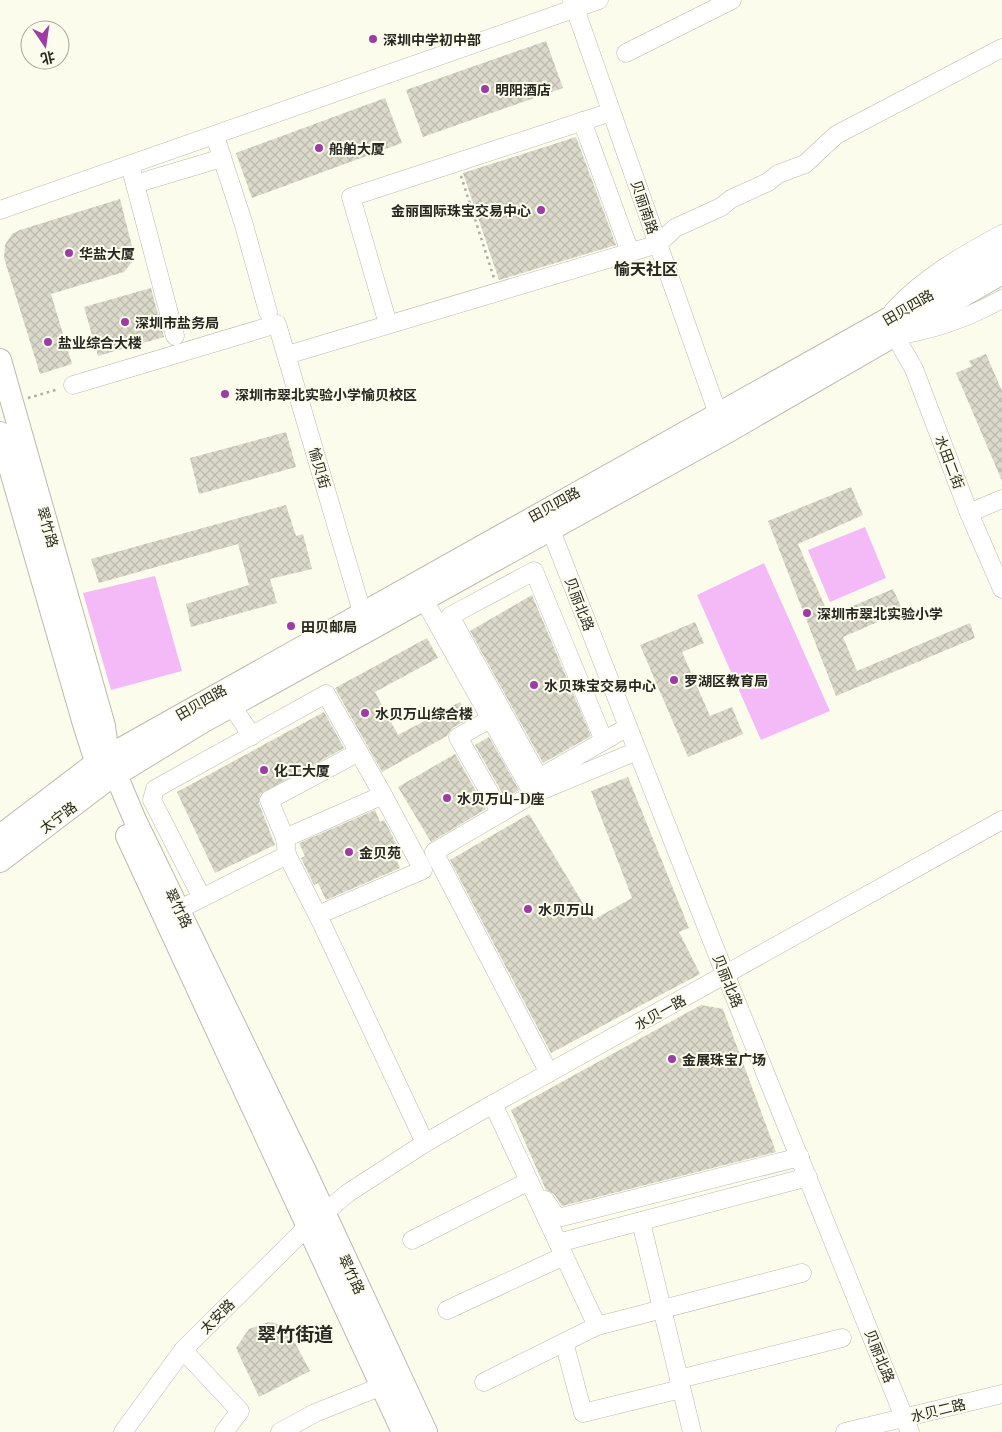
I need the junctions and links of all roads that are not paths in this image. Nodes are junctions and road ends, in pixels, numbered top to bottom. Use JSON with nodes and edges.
{"nodes":[{"id":1,"x":599,"y":0,"type":"edge"},
{"id":2,"x":732,"y":0,"type":"edge"},
{"id":3,"x":574,"y":5,"type":"edge"},
{"id":4,"x":1002,"y":48,"type":"edge"},
{"id":5,"x":626,"y":53,"type":"dead end"},
{"id":6,"x":611,"y":112,"type":"junction"},
{"id":7,"x":582,"y":121,"type":"junction"},
{"id":8,"x":215,"y":136,"type":"junction"},
{"id":9,"x":222,"y":158,"type":"junction"},
{"id":10,"x":130,"y":165,"type":"junction"},
{"id":11,"x":135,"y":184,"type":"junction"},
{"id":12,"x":0,"y":210,"type":"edge"},
{"id":13,"x":1002,"y":234,"type":"edge"},
{"id":14,"x":658,"y":244,"type":"junction"},
{"id":15,"x":630,"y":252,"type":"junction"},
{"id":16,"x":1002,"y":255,"type":"edge"},
{"id":17,"x":1002,"y":273,"type":"edge"},
{"id":18,"x":1002,"y":299,"type":"edge"},
{"id":19,"x":272,"y":318,"type":"junction"},
{"id":20,"x":388,"y":324,"type":"junction"},
{"id":21,"x":890,"y":328,"type":"junction"},
{"id":22,"x":175,"y":336,"type":"dead end"},
{"id":23,"x":286,"y":355,"type":"junction"},
{"id":24,"x":0,"y":360,"type":"edge"},
{"id":25,"x":72,"y":385,"type":"dead end"},
{"id":26,"x":718,"y":414,"type":"junction"},
{"id":27,"x":0,"y":433,"type":"edge"},
{"id":28,"x":1002,"y":499,"type":"edge"},
{"id":29,"x":969,"y":513,"type":"junction"},
{"id":30,"x":550,"y":528,"type":"junction"},
{"id":31,"x":1002,"y":589,"type":"edge"},
{"id":32,"x":423,"y":598,"type":"junction"},
{"id":33,"x":362,"y":612,"type":"junction"},
{"id":34,"x":232,"y":706,"type":"junction"},
{"id":35,"x":198,"y":714,"type":"junction"},
{"id":36,"x":490,"y":719,"type":"junction"},
{"id":37,"x":628,"y":727,"type":"junction"},
{"id":38,"x":252,"y":736,"type":"junction"},
{"id":39,"x":604,"y":741,"type":"junction"},
{"id":40,"x":637,"y":751,"type":"junction"},
{"id":41,"x":359,"y":752,"type":"junction"},
{"id":42,"x":106,"y":769,"type":"junction"},
{"id":43,"x":533,"y":794,"type":"junction"},
{"id":44,"x":383,"y":795,"type":"junction"},
{"id":45,"x":501,"y":812,"type":"junction"},
{"id":46,"x":1002,"y":820,"type":"edge"},
{"id":47,"x":0,"y":836,"type":"edge"},
{"id":48,"x":286,"y":847,"type":"junction"},
{"id":49,"x":0,"y":861,"type":"edge"},
{"id":50,"x":202,"y":898,"type":"junction"},
{"id":51,"x":180,"y":909,"type":"junction"},
{"id":52,"x":318,"y":915,"type":"junction"},
{"id":53,"x":726,"y":974,"type":"junction"},
{"id":54,"x":549,"y":1073,"type":"junction"},
{"id":55,"x":497,"y":1102,"type":"junction"},
{"id":56,"x":425,"y":1143,"type":"junction"},
{"id":57,"x":800,"y":1156,"type":"junction"},
{"id":58,"x":808,"y":1177,"type":"junction"},
{"id":59,"x":529,"y":1181,"type":"junction"},
{"id":60,"x":324,"y":1213,"type":"junction"},
{"id":61,"x":641,"y":1222,"type":"junction"},
{"id":62,"x":307,"y":1227,"type":"junction"},
{"id":63,"x":412,"y":1240,"type":"dead end"},
{"id":64,"x":561,"y":1249,"type":"junction"},
{"id":65,"x":802,"y":1273,"type":"dead end"},
{"id":66,"x":661,"y":1309,"type":"junction"},
{"id":67,"x":447,"y":1310,"type":"dead end"},
{"id":68,"x":597,"y":1326,"type":"junction"},
{"id":69,"x":842,"y":1338,"type":"dead end"},
{"id":70,"x":564,"y":1342,"type":"junction"},
{"id":71,"x":183,"y":1350,"type":"junction"},
{"id":72,"x":484,"y":1382,"type":"dead end"},
{"id":73,"x":680,"y":1384,"type":"junction"},
{"id":74,"x":382,"y":1386,"type":"junction"},
{"id":75,"x":1002,"y":1394,"type":"edge"},
{"id":76,"x":908,"y":1425,"type":"edge"},
{"id":77,"x":123,"y":1432,"type":"edge"},
{"id":78,"x":224,"y":1432,"type":"edge"},
{"id":79,"x":280,"y":1432,"type":"edge"},
{"id":80,"x":403,"y":1432,"type":"edge"},
{"id":81,"x":426,"y":1432,"type":"edge"},
{"id":82,"x":692,"y":1432,"type":"edge"},
{"id":83,"x":845,"y":1432,"type":"edge"}],
"edges":[{"from":1,"to":3,"type":"street"},
{"from":2,"to":5,"type":"street"},
{"from":3,"to":6,"type":"street","name":"贝丽南路"},
{"from":3,"to":8,"type":"street"},
{"from":4,"to":14,"type":"street"},
{"from":6,"to":7,"type":"street"},
{"from":6,"to":14,"type":"street","name":"贝丽南路"},
{"from":7,"to":15,"type":"street"},
{"from":7,"to":20,"type":"street"},
{"from":8,"to":9,"type":"street","name":"愉贝街"},
{"from":8,"to":10,"type":"street"},
{"from":9,"to":11,"type":"street"},
{"from":9,"to":19,"type":"street","name":"愉贝街"},
{"from":10,"to":11,"type":"street"},
{"from":10,"to":12,"type":"street"},
{"from":11,"to":22,"type":"street"},
{"from":13,"to":21,"type":"street"},
{"from":14,"to":15,"type":"street"},
{"from":14,"to":26,"type":"street","name":"贝丽南路"},
{"from":15,"to":20,"type":"street"},
{"from":16,"to":21,"type":"main road","name":"田贝四路"},
{"from":17,"to":21,"type":"main road","name":"田贝四路"},
{"from":18,"to":21,"type":"street"},
{"from":19,"to":23,"type":"street","name":"愉贝街"},
{"from":19,"to":25,"type":"street"},
{"from":20,"to":23,"type":"street"},
{"from":21,"to":26,"type":"main road","name":"田贝四路"},
{"from":21,"to":29,"type":"street","name":"水田二街"},
{"from":21,"to":30,"type":"main road","name":"田贝四路"},
{"from":23,"to":33,"type":"street","name":"愉贝街"},
{"from":24,"to":42,"type":"main road","name":"翠竹路"},
{"from":26,"to":33,"type":"main road","name":"田贝四路"},
{"from":27,"to":42,"type":"main road","name":"翠竹路"},
{"from":28,"to":29,"type":"street"},
{"from":29,"to":31,"type":"street","name":"水田二街"},
{"from":30,"to":32,"type":"main road","name":"田贝四路"},
{"from":30,"to":37,"type":"street","name":"贝丽北路"},
{"from":32,"to":34,"type":"main road","name":"田贝四路"},
{"from":32,"to":36,"type":"street"},
{"from":33,"to":35,"type":"main road","name":"田贝四路"},
{"from":34,"to":35,"type":"main road","name":"田贝四路"},
{"from":34,"to":38,"type":"street"},
{"from":35,"to":42,"type":"main road","name":"田贝四路"},
{"from":36,"to":43,"type":"street"},
{"from":36,"to":45,"type":"street"},
{"from":37,"to":39,"type":"street"},
{"from":37,"to":40,"type":"street","name":"贝丽北路"},
{"from":38,"to":41,"type":"street"},
{"from":38,"to":50,"type":"street"},
{"from":39,"to":39,"type":"street"},
{"from":40,"to":43,"type":"street"},
{"from":40,"to":53,"type":"street","name":"贝丽北路"},
{"from":41,"to":44,"type":"street"},
{"from":41,"to":48,"type":"street"},
{"from":42,"to":47,"type":"main road","name":"太宁路"},
{"from":42,"to":49,"type":"main road","name":"太宁路"},
{"from":42,"to":51,"type":"main road","name":"翠竹路"},
{"from":42,"to":62,"type":"main road","name":"翠竹路"},
{"from":43,"to":45,"type":"street"},
{"from":44,"to":48,"type":"street"},
{"from":44,"to":52,"type":"street"},
{"from":45,"to":54,"type":"street"},
{"from":46,"to":53,"type":"street","name":"水贝一路"},
{"from":48,"to":50,"type":"street"},
{"from":48,"to":52,"type":"street"},
{"from":50,"to":51,"type":"street"},
{"from":51,"to":60,"type":"main road","name":"翠竹路"},
{"from":52,"to":56,"type":"street"},
{"from":53,"to":54,"type":"street","name":"水贝一路"},
{"from":53,"to":57,"type":"street","name":"贝丽北路"},
{"from":54,"to":55,"type":"street","name":"水贝一路"},
{"from":55,"to":56,"type":"street","name":"水贝一路"},
{"from":55,"to":57,"type":"street"},
{"from":55,"to":59,"type":"street"},
{"from":56,"to":60,"type":"street","name":"水贝一路"},
{"from":57,"to":58,"type":"street","name":"贝丽北路"},
{"from":58,"to":61,"type":"street"},
{"from":58,"to":76,"type":"street","name":"贝丽北路"},
{"from":59,"to":63,"type":"street"},
{"from":59,"to":64,"type":"street"},
{"from":60,"to":62,"type":"street","name":"太安路"},
{"from":60,"to":81,"type":"main road","name":"翠竹路"},
{"from":61,"to":64,"type":"street"},
{"from":61,"to":66,"type":"street"},
{"from":62,"to":71,"type":"street","name":"太安路"},
{"from":62,"to":74,"type":"main road","name":"翠竹路"},
{"from":64,"to":67,"type":"street"},
{"from":64,"to":68,"type":"street"},
{"from":65,"to":66,"type":"street"},
{"from":66,"to":68,"type":"street"},
{"from":66,"to":73,"type":"street"},
{"from":68,"to":70,"type":"street"},
{"from":69,"to":73,"type":"street"},
{"from":70,"to":72,"type":"street"},
{"from":70,"to":73,"type":"street"},
{"from":71,"to":77,"type":"street","name":"太安路"},
{"from":71,"to":78,"type":"street"},
{"from":73,"to":82,"type":"street"},
{"from":74,"to":79,"type":"street"},
{"from":74,"to":80,"type":"main road","name":"翠竹路"},
{"from":75,"to":76,"type":"street","name":"水贝二路"},
{"from":76,"to":83,"type":"street","name":"水贝二路"}]}
